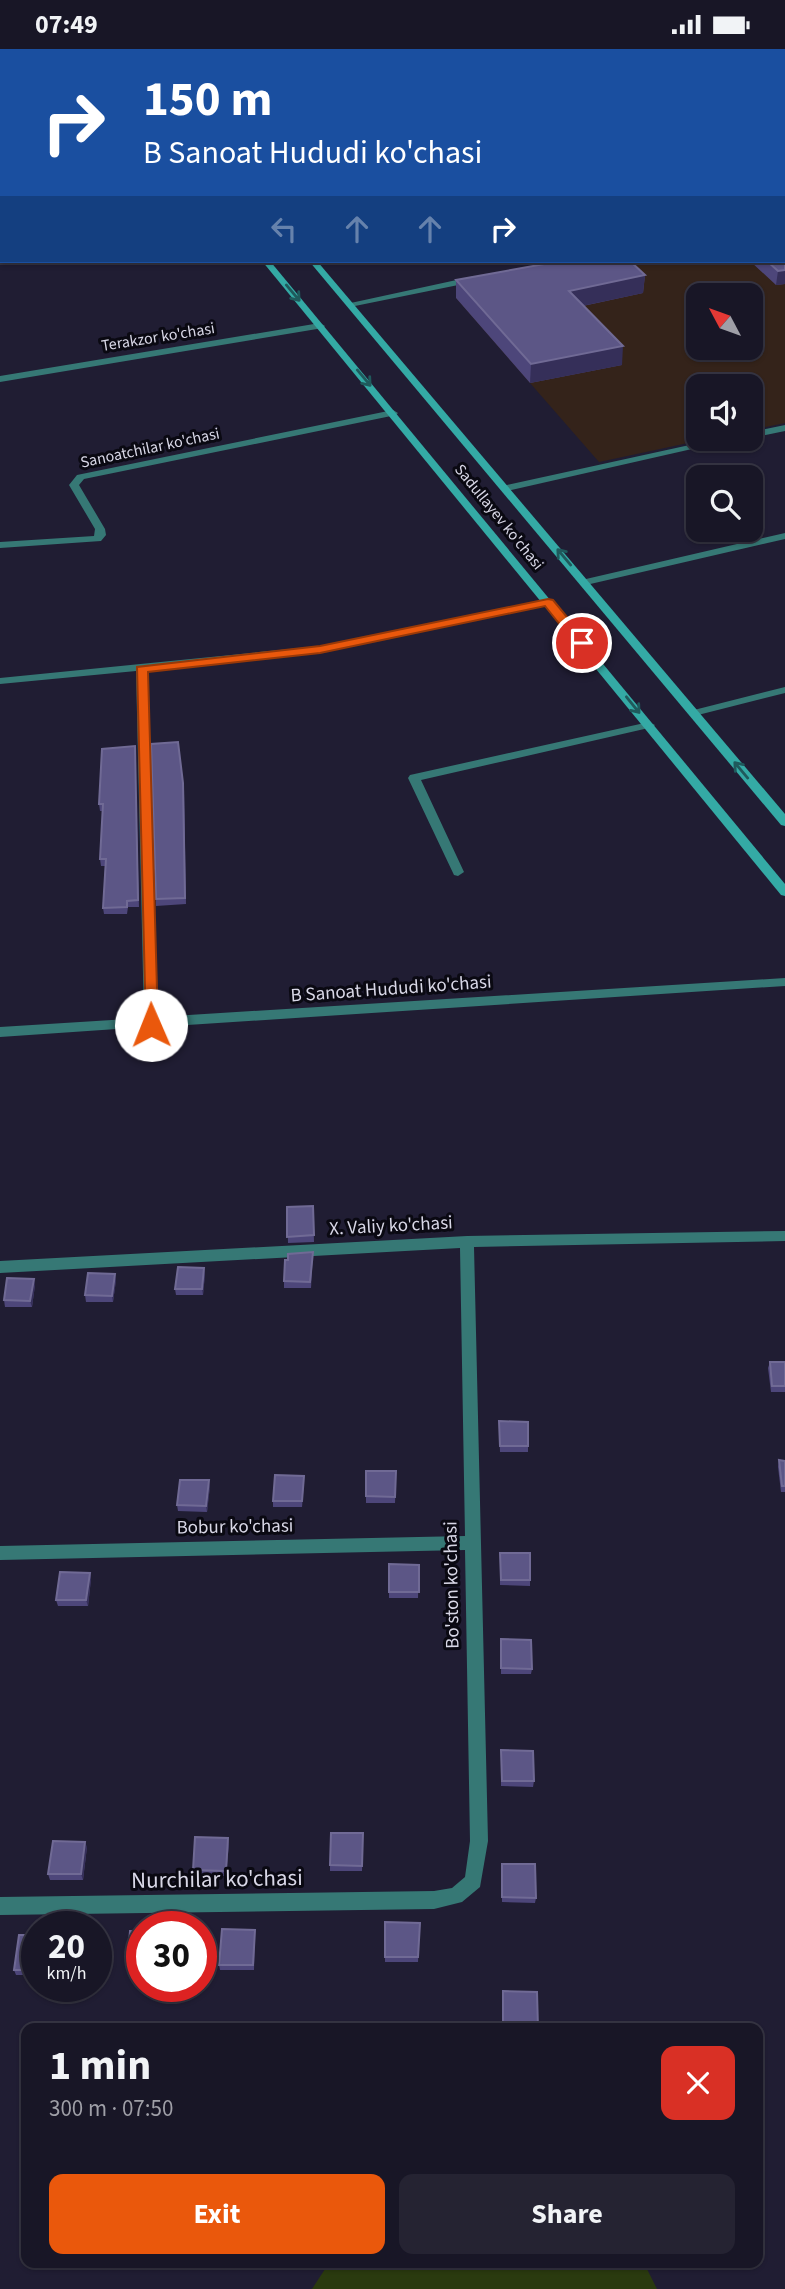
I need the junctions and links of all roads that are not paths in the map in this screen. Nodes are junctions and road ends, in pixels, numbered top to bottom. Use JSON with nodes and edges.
{"nodes":[{"id":1,"x":269,"y":263,"type":"edge"},
{"id":2,"x":315,"y":263,"type":"edge"},
{"id":3,"x":484,"y":277,"type":"edge"},
{"id":4,"x":350,"y":304,"type":"junction"},
{"id":5,"x":320,"y":326,"type":"junction"},
{"id":6,"x":0,"y":379,"type":"edge"},
{"id":7,"x":393,"y":413,"type":"junction"},
{"id":8,"x":785,"y":428,"type":"edge"},
{"id":9,"x":763,"y":433,"type":"edge"},
{"id":10,"x":686,"y":449,"type":"edge"},
{"id":11,"x":507,"y":488,"type":"junction"},
{"id":12,"x":785,"y":536,"type":"edge"},
{"id":13,"x":0,"y":545,"type":"edge"},
{"id":14,"x":586,"y":582,"type":"junction"},
{"id":15,"x":548,"y":602,"type":"junction"},
{"id":16,"x":141,"y":669,"type":"junction"},
{"id":17,"x":0,"y":681,"type":"edge"},
{"id":18,"x":785,"y":690,"type":"edge"},
{"id":19,"x":694,"y":713,"type":"junction"},
{"id":20,"x":649,"y":725,"type":"junction"},
{"id":21,"x":785,"y":822,"type":"edge"},
{"id":22,"x":458,"y":872,"type":"dead end"},
{"id":23,"x":785,"y":892,"type":"edge"},
{"id":24,"x":785,"y":982,"type":"edge"},
{"id":25,"x":151,"y":1025,"type":"junction"},
{"id":26,"x":0,"y":1032,"type":"edge"},
{"id":27,"x":785,"y":1236,"type":"edge"},
{"id":28,"x":467,"y":1242,"type":"junction"},
{"id":29,"x":0,"y":1267,"type":"edge"},
{"id":30,"x":471,"y":1543,"type":"junction"},
{"id":31,"x":0,"y":1552,"type":"edge"},
{"id":32,"x":434,"y":1900,"type":"joint"},
{"id":33,"x":0,"y":1906,"type":"edge"}],
"edges":[{"from":1,"to":5,"type":"main road","name":"Sadullayev ko'chasi","one_way":true},
{"from":2,"to":4,"type":"main road","name":"Sadullayev ko'chasi"},
{"from":3,"to":4,"type":"street"},
{"from":4,"to":11,"type":"main road","name":"Sadullayev ko'chasi"},
{"from":5,"to":6,"type":"street","name":"Terakzor ko'chasi"},
{"from":5,"to":7,"type":"main road","name":"Sadullayev ko'chasi","one_way":true},
{"from":7,"to":13,"type":"street","name":"Sanoatchilar ko'chasi"},
{"from":7,"to":15,"type":"main road","name":"Sadullayev ko'chasi"},
{"from":8,"to":9,"type":"street"},
{"from":10,"to":11,"type":"street"},
{"from":14,"to":11,"type":"main road","name":"Sadullayev ko'chasi","one_way":true},
{"from":12,"to":14,"type":"street"},
{"from":14,"to":19,"type":"main road","name":"Sadullayev ko'chasi"},
{"from":15,"to":16,"type":"street"},
{"from":15,"to":20,"type":"main road","name":"Sadullayev ko'chasi","one_way":true},
{"from":16,"to":17,"type":"street"},
{"from":16,"to":25,"type":"street"},
{"from":18,"to":19,"type":"street"},
{"from":21,"to":19,"type":"main road","name":"Sadullayev ko'chasi","one_way":true},
{"from":20,"to":22,"type":"street"},
{"from":20,"to":23,"type":"main road","name":"Sadullayev ko'chasi"},
{"from":24,"to":25,"type":"street","name":"B Sanoat Hududi ko'chasi"},
{"from":25,"to":26,"type":"street","name":"B Sanoat Hududi ko'chasi"},
{"from":27,"to":28,"type":"street","name":"X. Valiy ko'chasi"},
{"from":28,"to":29,"type":"street","name":"X. Valiy ko'chasi"},
{"from":28,"to":30,"type":"street","name":"Bo'ston ko'chasi"},
{"from":30,"to":31,"type":"street","name":"Bobur ko'chasi"},
{"from":30,"to":32,"type":"street","name":"Bo'ston ko'chasi"},
{"from":32,"to":33,"type":"street","name":"Nurchilar ko'chasi"}]}
